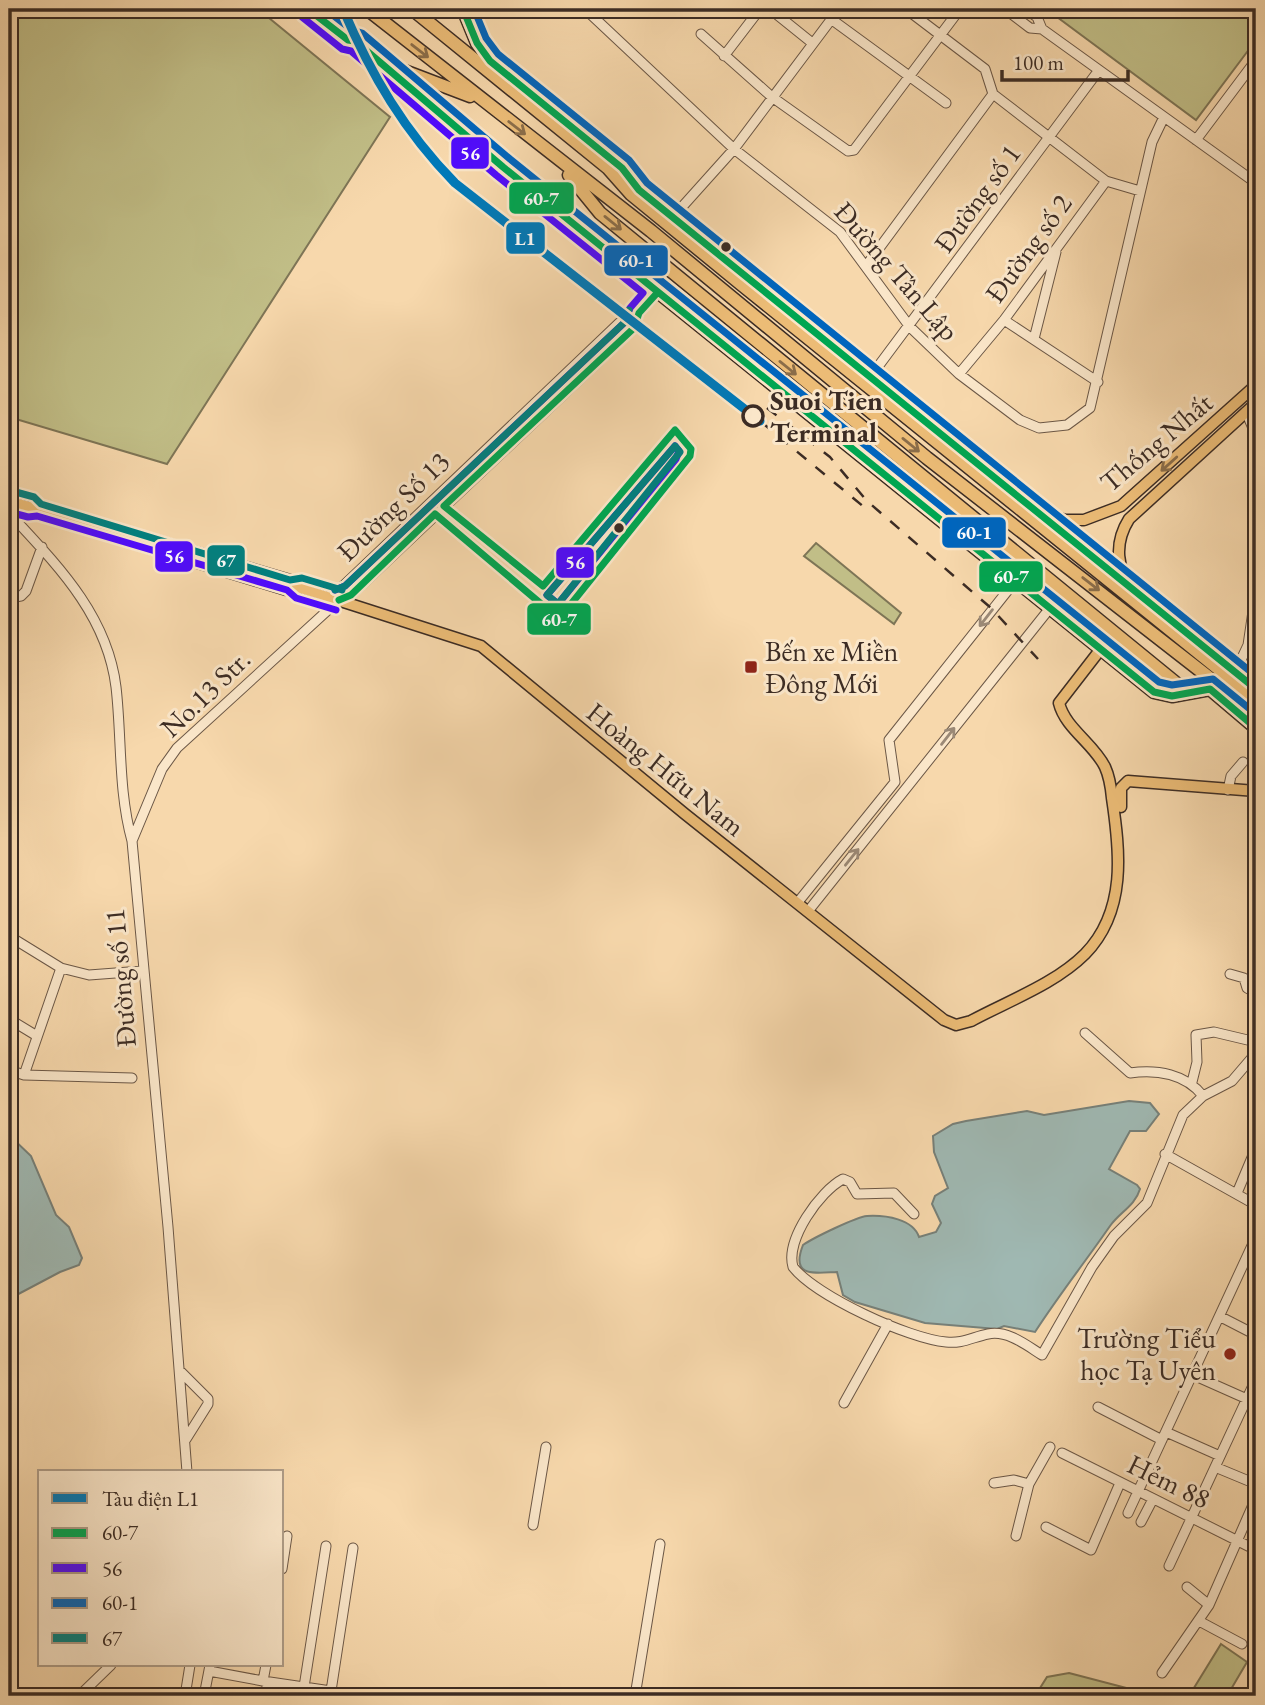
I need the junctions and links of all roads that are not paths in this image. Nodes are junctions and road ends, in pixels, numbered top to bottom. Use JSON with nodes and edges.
{"nodes":[{"id":1,"x":308,"y":9,"type":"edge"},
{"id":2,"x":323,"y":9,"type":"edge"},
{"id":3,"x":367,"y":9,"type":"edge"},
{"id":4,"x":412,"y":9,"type":"edge"},
{"id":5,"x":456,"y":9,"type":"edge"},
{"id":6,"x":463,"y":9,"type":"edge"},
{"id":7,"x":585,"y":9,"type":"edge"},
{"id":8,"x":601,"y":9,"type":"edge"},
{"id":9,"x":760,"y":9,"type":"edge"},
{"id":10,"x":770,"y":9,"type":"edge"},
{"id":11,"x":839,"y":9,"type":"edge"},
{"id":12,"x":906,"y":9,"type":"edge"},
{"id":13,"x":956,"y":10,"type":"edge"},
{"id":14,"x":1010,"y":10,"type":"edge"},
{"id":15,"x":1029,"y":10,"type":"edge"},
{"id":16,"x":594,"y":17,"type":"junction"},
{"id":17,"x":831,"y":19,"type":"junction"},
{"id":18,"x":1022,"y":22,"type":"junction"},
{"id":19,"x":1042,"y":29,"type":"junction"},
{"id":20,"x":701,"y":34,"type":"dead end"},
{"id":21,"x":942,"y":36,"type":"junction"},
{"id":22,"x":355,"y":41,"type":"junction"},
{"id":23,"x":811,"y":42,"type":"junction"},
{"id":24,"x":724,"y":56,"type":"junction"},
{"id":25,"x":1256,"y":60,"type":"edge"},
{"id":26,"x":378,"y":61,"type":"junction"},
{"id":27,"x":482,"y":66,"type":"junction"},
{"id":28,"x":1099,"y":71,"type":"junction"},
{"id":29,"x":911,"y":77,"type":"junction"},
{"id":30,"x":993,"y":94,"type":"junction"},
{"id":31,"x":772,"y":97,"type":"junction"},
{"id":32,"x":484,"y":101,"type":"junction"},
{"id":33,"x":946,"y":103,"type":"dead end"},
{"id":34,"x":1164,"y":117,"type":"junction"},
{"id":35,"x":1051,"y":136,"type":"junction"},
{"id":36,"x":475,"y":140,"type":"junction"},
{"id":37,"x":1196,"y":140,"type":"junction"},
{"id":38,"x":734,"y":149,"type":"junction"},
{"id":39,"x":551,"y":154,"type":"junction"},
{"id":40,"x":1106,"y":181,"type":"junction"},
{"id":41,"x":1256,"y":183,"type":"edge"},
{"id":42,"x":1140,"y":191,"type":"junction"},
{"id":43,"x":673,"y":217,"type":"junction"},
{"id":44,"x":1057,"y":247,"type":"junction"},
{"id":45,"x":631,"y":259,"type":"tunnel mouth"},
{"id":46,"x":685,"y":260,"type":"junction"},
{"id":47,"x":866,"y":266,"type":"junction"},
{"id":48,"x":673,"y":274,"type":"junction"},
{"id":49,"x":658,"y":292,"type":"junction"},
{"id":50,"x":696,"y":311,"type":"tunnel mouth"},
{"id":51,"x":639,"y":313,"type":"junction"},
{"id":52,"x":1004,"y":320,"type":"junction"},
{"id":53,"x":910,"y":327,"type":"junction"},
{"id":54,"x":1034,"y":339,"type":"junction"},
{"id":55,"x":959,"y":374,"type":"junction"},
{"id":56,"x":868,"y":381,"type":"junction"},
{"id":57,"x":1098,"y":382,"type":"junction"},
{"id":58,"x":1256,"y":385,"type":"edge"},
{"id":59,"x":538,"y":400,"type":"junction"},
{"id":60,"x":1256,"y":403,"type":"edge"},
{"id":61,"x":547,"y":410,"type":"junction"},
{"id":62,"x":1246,"y":412,"type":"junction"},
{"id":63,"x":1256,"y":435,"type":"edge"},
{"id":64,"x":965,"y":458,"type":"junction"},
{"id":65,"x":879,"y":459,"type":"tunnel mouth"},
{"id":66,"x":1129,"y":499,"type":"junction"},
{"id":67,"x":9,"y":500,"type":"edge"},
{"id":68,"x":30,"y":507,"type":"junction"},
{"id":69,"x":1139,"y":508,"type":"junction"},
{"id":70,"x":1037,"y":512,"type":"junction"},
{"id":71,"x":9,"y":513,"type":"edge"},
{"id":72,"x":21,"y":526,"type":"junction"},
{"id":73,"x":982,"y":544,"type":"tunnel mouth"},
{"id":74,"x":42,"y":547,"type":"junction"},
{"id":75,"x":1079,"y":551,"type":"junction"},
{"id":76,"x":998,"y":556,"type":"tunnel mouth"},
{"id":77,"x":1028,"y":565,"type":"junction"},
{"id":78,"x":1015,"y":581,"type":"junction"},
{"id":79,"x":1134,"y":590,"type":"junction"},
{"id":80,"x":1256,"y":592,"type":"edge"},
{"id":81,"x":1062,"y":593,"type":"junction"},
{"id":82,"x":9,"y":598,"type":"edge"},
{"id":83,"x":339,"y":600,"type":"junction"},
{"id":84,"x":1049,"y":609,"type":"junction"},
{"id":85,"x":1077,"y":620,"type":"tunnel mouth"},
{"id":86,"x":1100,"y":650,"type":"junction"},
{"id":87,"x":1234,"y":676,"type":"junction"},
{"id":88,"x":1213,"y":686,"type":"junction"},
{"id":89,"x":1256,"y":689,"type":"edge"},
{"id":90,"x":1188,"y":693,"type":"junction"},
{"id":91,"x":1172,"y":696,"type":"junction"},
{"id":92,"x":1256,"y":699,"type":"edge"},
{"id":93,"x":1256,"y":714,"type":"edge"},
{"id":94,"x":1256,"y":728,"type":"edge"},
{"id":95,"x":1243,"y":762,"type":"dead end"},
{"id":96,"x":1228,"y":790,"type":"junction"},
{"id":97,"x":1256,"y":791,"type":"edge"},
{"id":98,"x":132,"y":841,"type":"junction"},
{"id":99,"x":780,"y":890,"type":"junction"},
{"id":100,"x":798,"y":902,"type":"junction"},
{"id":101,"x":809,"y":910,"type":"junction"},
{"id":102,"x":9,"y":936,"type":"edge"},
{"id":103,"x":61,"y":968,"type":"junction"},
{"id":104,"x":142,"y":971,"type":"junction"},
{"id":105,"x":1230,"y":974,"type":"dead end"},
{"id":106,"x":1256,"y":993,"type":"edge"},
{"id":107,"x":9,"y":1019,"type":"edge"},
{"id":108,"x":1085,"y":1032,"type":"dead end"},
{"id":109,"x":37,"y":1036,"type":"junction"},
{"id":110,"x":1256,"y":1042,"type":"edge"},
{"id":111,"x":1256,"y":1053,"type":"edge"},
{"id":112,"x":9,"y":1070,"type":"edge"},
{"id":113,"x":24,"y":1075,"type":"junction"},
{"id":114,"x":132,"y":1078,"type":"dead end"},
{"id":115,"x":1192,"y":1082,"type":"junction"},
{"id":116,"x":1203,"y":1096,"type":"junction"},
{"id":117,"x":1256,"y":1148,"type":"edge"},
{"id":118,"x":1165,"y":1154,"type":"junction"},
{"id":119,"x":1237,"y":1193,"type":"junction"},
{"id":120,"x":1256,"y":1205,"type":"edge"},
{"id":121,"x":914,"y":1213,"type":"dead end"},
{"id":122,"x":1256,"y":1237,"type":"edge"},
{"id":123,"x":1221,"y":1317,"type":"junction"},
{"id":124,"x":888,"y":1324,"type":"junction"},
{"id":125,"x":1256,"y":1335,"type":"edge"},
{"id":126,"x":180,"y":1371,"type":"junction"},
{"id":127,"x":1193,"y":1375,"type":"junction"},
{"id":128,"x":1256,"y":1379,"type":"edge"},
{"id":129,"x":1247,"y":1399,"type":"junction"},
{"id":130,"x":844,"y":1403,"type":"dead end"},
{"id":131,"x":1098,"y":1407,"type":"dead end"},
{"id":132,"x":1164,"y":1436,"type":"junction"},
{"id":133,"x":185,"y":1440,"type":"junction"},
{"id":134,"x":546,"y":1447,"type":"dead end"},
{"id":135,"x":1051,"y":1447,"type":"dead end"},
{"id":136,"x":1062,"y":1453,"type":"dead end"},
{"id":137,"x":1220,"y":1457,"type":"junction"},
{"id":138,"x":1215,"y":1467,"type":"junction"},
{"id":139,"x":187,"y":1470,"type":"edge"},
{"id":140,"x":994,"y":1483,"type":"dead end"},
{"id":141,"x":1120,"y":1483,"type":"junction"},
{"id":142,"x":1029,"y":1484,"type":"junction"},
{"id":143,"x":1256,"y":1484,"type":"edge"},
{"id":144,"x":1138,"y":1492,"type":"junction"},
{"id":145,"x":1256,"y":1498,"type":"edge"},
{"id":146,"x":1153,"y":1499,"type":"junction"},
{"id":147,"x":1128,"y":1514,"type":"dead end"},
{"id":148,"x":1192,"y":1518,"type":"junction"},
{"id":149,"x":1141,"y":1522,"type":"dead end"},
{"id":150,"x":533,"y":1525,"type":"dead end"},
{"id":151,"x":1046,"y":1527,"type":"dead end"},
{"id":152,"x":287,"y":1536,"type":"dead end"},
{"id":153,"x":1016,"y":1536,"type":"dead end"},
{"id":154,"x":1238,"y":1541,"type":"junction"},
{"id":155,"x":660,"y":1544,"type":"dead end"},
{"id":156,"x":326,"y":1546,"type":"dead end"},
{"id":157,"x":353,"y":1548,"type":"dead end"},
{"id":158,"x":1256,"y":1550,"type":"edge"},
{"id":159,"x":284,"y":1556,"type":"edge"},
{"id":160,"x":1169,"y":1566,"type":"dead end"},
{"id":161,"x":1187,"y":1587,"type":"dead end"},
{"id":162,"x":1209,"y":1605,"type":"junction"},
{"id":163,"x":1199,"y":1621,"type":"junction"},
{"id":164,"x":1242,"y":1644,"type":"dead end"},
{"id":165,"x":110,"y":1666,"type":"edge"},
{"id":166,"x":191,"y":1666,"type":"edge"},
{"id":167,"x":266,"y":1666,"type":"edge"},
{"id":168,"x":209,"y":1668,"type":"edge"},
{"id":169,"x":1162,"y":1673,"type":"dead end"},
{"id":170,"x":266,"y":1681,"type":"junction"},
{"id":171,"x":304,"y":1687,"type":"junction"},
{"id":172,"x":331,"y":1694,"type":"edge"},
{"id":173,"x":186,"y":1695,"type":"edge"},
{"id":174,"x":79,"y":1696,"type":"edge"},
{"id":175,"x":204,"y":1696,"type":"edge"},
{"id":176,"x":265,"y":1696,"type":"edge"},
{"id":177,"x":635,"y":1696,"type":"edge"}],
"edges":[{"from":1,"to":22,"type":"highway"},
{"from":2,"to":22,"type":"highway"},
{"from":3,"to":32,"type":"highway","one_way":true},
{"from":4,"to":27,"type":"highway"},
{"from":5,"to":27,"type":"highway"},
{"from":6,"to":43,"type":"highway"},
{"from":7,"to":16,"type":"street","name":"Đường Tân Lập"},
{"from":8,"to":16,"type":"street"},
{"from":9,"to":24,"type":"street"},
{"from":10,"to":23,"type":"street"},
{"from":11,"to":17,"type":"street"},
{"from":12,"to":21,"type":"street"},
{"from":13,"to":21,"type":"street"},
{"from":14,"to":18,"type":"street"},
{"from":15,"to":18,"type":"street"},
{"from":15,"to":19,"type":"street"},
{"from":16,"to":38,"type":"street","name":"Đường Tân Lập"},
{"from":17,"to":23,"type":"street"},
{"from":17,"to":29,"type":"street"},
{"from":18,"to":19,"type":"street"},
{"from":19,"to":28,"type":"street"},
{"from":20,"to":24,"type":"street"},
{"from":21,"to":29,"type":"street"},
{"from":21,"to":30,"type":"street"},
{"from":22,"to":26,"type":"highway"},
{"from":23,"to":31,"type":"street"},
{"from":24,"to":31,"type":"street"},
{"from":25,"to":37,"type":"street"},
{"from":26,"to":32,"type":"highway"},
{"from":26,"to":36,"type":"highway"},
{"from":27,"to":56,"type":"highway"},
{"from":28,"to":34,"type":"street"},
{"from":28,"to":35,"type":"street","name":"Đường số 1"},
{"from":29,"to":31,"type":"street"},
{"from":29,"to":33,"type":"street"},
{"from":30,"to":35,"type":"street"},
{"from":30,"to":47,"type":"street"},
{"from":31,"to":38,"type":"street"},
{"from":32,"to":39,"type":"highway","one_way":true},
{"from":34,"to":37,"type":"street"},
{"from":34,"to":42,"type":"street","name":"Đường Tân Lập"},
{"from":35,"to":40,"type":"street"},
{"from":35,"to":53,"type":"street","name":"Đường số 1"},
{"from":36,"to":45,"type":"highway"},
{"from":36,"to":49,"type":"highway"},
{"from":37,"to":41,"type":"street"},
{"from":38,"to":43,"type":"street"},
{"from":38,"to":47,"type":"street","name":"Đường Tân Lập"},
{"from":39,"to":46,"type":"highway"},
{"from":39,"to":48,"type":"highway","one_way":true},
{"from":40,"to":42,"type":"street"},
{"from":40,"to":44,"type":"street","name":"Đường số 2"},
{"from":42,"to":57,"type":"street","name":"Đường Tân Lập"},
{"from":43,"to":56,"type":"highway"},
{"from":44,"to":52,"type":"street","name":"Đường số 2"},
{"from":44,"to":54,"type":"street"},
{"from":46,"to":48,"type":"highway"},
{"from":46,"to":88,"type":"highway","one_way":true},
{"from":47,"to":53,"type":"street","name":"Đường Tân Lập"},
{"from":48,"to":49,"type":"highway"},
{"from":48,"to":77,"type":"highway","one_way":true},
{"from":49,"to":51,"type":"street","name":"Đường Số 13"},
{"from":49,"to":78,"type":"highway"},
{"from":50,"to":65,"type":"highway"},
{"from":51,"to":59,"type":"street","name":"Đường Số 13"},
{"from":51,"to":61,"type":"street","name":"Đường Số 13"},
{"from":52,"to":54,"type":"street"},
{"from":52,"to":55,"type":"street","name":"Đường số 2"},
{"from":53,"to":55,"type":"street","name":"Đường Tân Lập"},
{"from":53,"to":56,"type":"street","name":"Đường số 1"},
{"from":54,"to":57,"type":"street"},
{"from":55,"to":57,"type":"street","name":"Đường Tân Lập"},
{"from":56,"to":64,"type":"highway"},
{"from":58,"to":66,"type":"main road","name":"Thống Nhất","one_way":true},
{"from":59,"to":61,"type":"street"},
{"from":59,"to":83,"type":"street","name":"Đường Số 13"},
{"from":60,"to":62,"type":"main road","name":"Thống Nhất"},
{"from":61,"to":83,"type":"street","name":"Đường Số 13"},
{"from":62,"to":63,"type":"street"},
{"from":62,"to":69,"type":"main road","name":"Thống Nhất"},
{"from":64,"to":70,"type":"highway"},
{"from":64,"to":75,"type":"highway"},
{"from":66,"to":69,"type":"main road"},
{"from":66,"to":70,"type":"main road","name":"Thống Nhất"},
{"from":67,"to":68,"type":"main road"},
{"from":68,"to":72,"type":"street"},
{"from":68,"to":83,"type":"main road"},
{"from":69,"to":79,"type":"main road","name":"Thống Nhất"},
{"from":70,"to":75,"type":"highway"},
{"from":71,"to":72,"type":"street","name":"Đường số 11"},
{"from":72,"to":74,"type":"street","name":"Đường số 11"},
{"from":73,"to":76,"type":"highway"},
{"from":74,"to":82,"type":"street"},
{"from":74,"to":98,"type":"street","name":"Đường số 11"},
{"from":75,"to":79,"type":"highway"},
{"from":75,"to":87,"type":"highway"},
{"from":77,"to":78,"type":"street"},
{"from":77,"to":81,"type":"highway"},
{"from":78,"to":84,"type":"highway"},
{"from":78,"to":100,"type":"street","one_way":true},
{"from":79,"to":87,"type":"highway"},
{"from":80,"to":87,"type":"street"},
{"from":81,"to":84,"type":"street"},
{"from":81,"to":90,"type":"highway"},
{"from":83,"to":98,"type":"street","name":"No.13 Str."},
{"from":83,"to":99,"type":"main road"},
{"from":84,"to":86,"type":"highway"},
{"from":101,"to":84,"type":"street","one_way":true},
{"from":85,"to":91,"type":"highway"},
{"from":86,"to":91,"type":"highway"},
{"from":86,"to":101,"type":"main road"},
{"from":87,"to":89,"type":"highway"},
{"from":87,"to":92,"type":"highway"},
{"from":88,"to":90,"type":"highway"},
{"from":88,"to":93,"type":"highway"},
{"from":88,"to":94,"type":"highway"},
{"from":90,"to":91,"type":"highway"},
{"from":95,"to":96,"type":"street"},
{"from":96,"to":97,"type":"main road"},
{"from":96,"to":99,"type":"main road"},
{"from":98,"to":104,"type":"street","name":"Đường số 11"},
{"from":99,"to":100,"type":"main road"},
{"from":100,"to":101,"type":"main road"},
{"from":102,"to":103,"type":"street"},
{"from":103,"to":104,"type":"street"},
{"from":103,"to":109,"type":"street"},
{"from":104,"to":126,"type":"street","name":"Đường số 11"},
{"from":105,"to":106,"type":"street"},
{"from":107,"to":109,"type":"street"},
{"from":108,"to":115,"type":"street"},
{"from":109,"to":113,"type":"street"},
{"from":110,"to":115,"type":"street"},
{"from":111,"to":116,"type":"street"},
{"from":112,"to":113,"type":"street"},
{"from":113,"to":114,"type":"street"},
{"from":115,"to":116,"type":"street"},
{"from":116,"to":118,"type":"street"},
{"from":117,"to":119,"type":"street"},
{"from":118,"to":119,"type":"street"},
{"from":118,"to":124,"type":"street"},
{"from":119,"to":120,"type":"street"},
{"from":121,"to":124,"type":"street"},
{"from":122,"to":123,"type":"street"},
{"from":123,"to":125,"type":"street"},
{"from":123,"to":127,"type":"street"},
{"from":124,"to":130,"type":"street"},
{"from":126,"to":133,"type":"street","name":"Đường số 11"},
{"from":126,"to":133,"type":"street"},
{"from":127,"to":129,"type":"street"},
{"from":127,"to":132,"type":"street"},
{"from":128,"to":129,"type":"street"},
{"from":129,"to":137,"type":"street"},
{"from":131,"to":132,"type":"street"},
{"from":132,"to":137,"type":"street"},
{"from":132,"to":144,"type":"street"},
{"from":133,"to":139,"type":"street","name":"Đường số 11"},
{"from":134,"to":150,"type":"street"},
{"from":135,"to":142,"type":"street"},
{"from":136,"to":141,"type":"street","name":"Hẻm 88"},
{"from":137,"to":138,"type":"street"},
{"from":138,"to":143,"type":"street"},
{"from":138,"to":148,"type":"street"},
{"from":140,"to":142,"type":"street"},
{"from":141,"to":144,"type":"street","name":"Hẻm 88"},
{"from":141,"to":151,"type":"street"},
{"from":142,"to":153,"type":"street"},
{"from":144,"to":146,"type":"street","name":"Hẻm 88"},
{"from":144,"to":147,"type":"street"},
{"from":145,"to":154,"type":"street"},
{"from":146,"to":148,"type":"street","name":"Hẻm 88"},
{"from":146,"to":149,"type":"street"},
{"from":148,"to":154,"type":"street","name":"Hẻm 88"},
{"from":148,"to":160,"type":"street"},
{"from":152,"to":159,"type":"street"},
{"from":154,"to":158,"type":"street","name":"Hẻm 88"},
{"from":154,"to":162,"type":"street"},
{"from":155,"to":177,"type":"street"},
{"from":156,"to":171,"type":"street"},
{"from":157,"to":172,"type":"street"},
{"from":161,"to":162,"type":"street"},
{"from":162,"to":163,"type":"street"},
{"from":163,"to":164,"type":"street"},
{"from":163,"to":169,"type":"street"},
{"from":165,"to":174,"type":"street"},
{"from":166,"to":173,"type":"street"},
{"from":167,"to":170,"type":"street"},
{"from":168,"to":170,"type":"street"},
{"from":168,"to":175,"type":"street"},
{"from":170,"to":171,"type":"street"},
{"from":170,"to":176,"type":"street"},
{"from":171,"to":172,"type":"street"}]}
